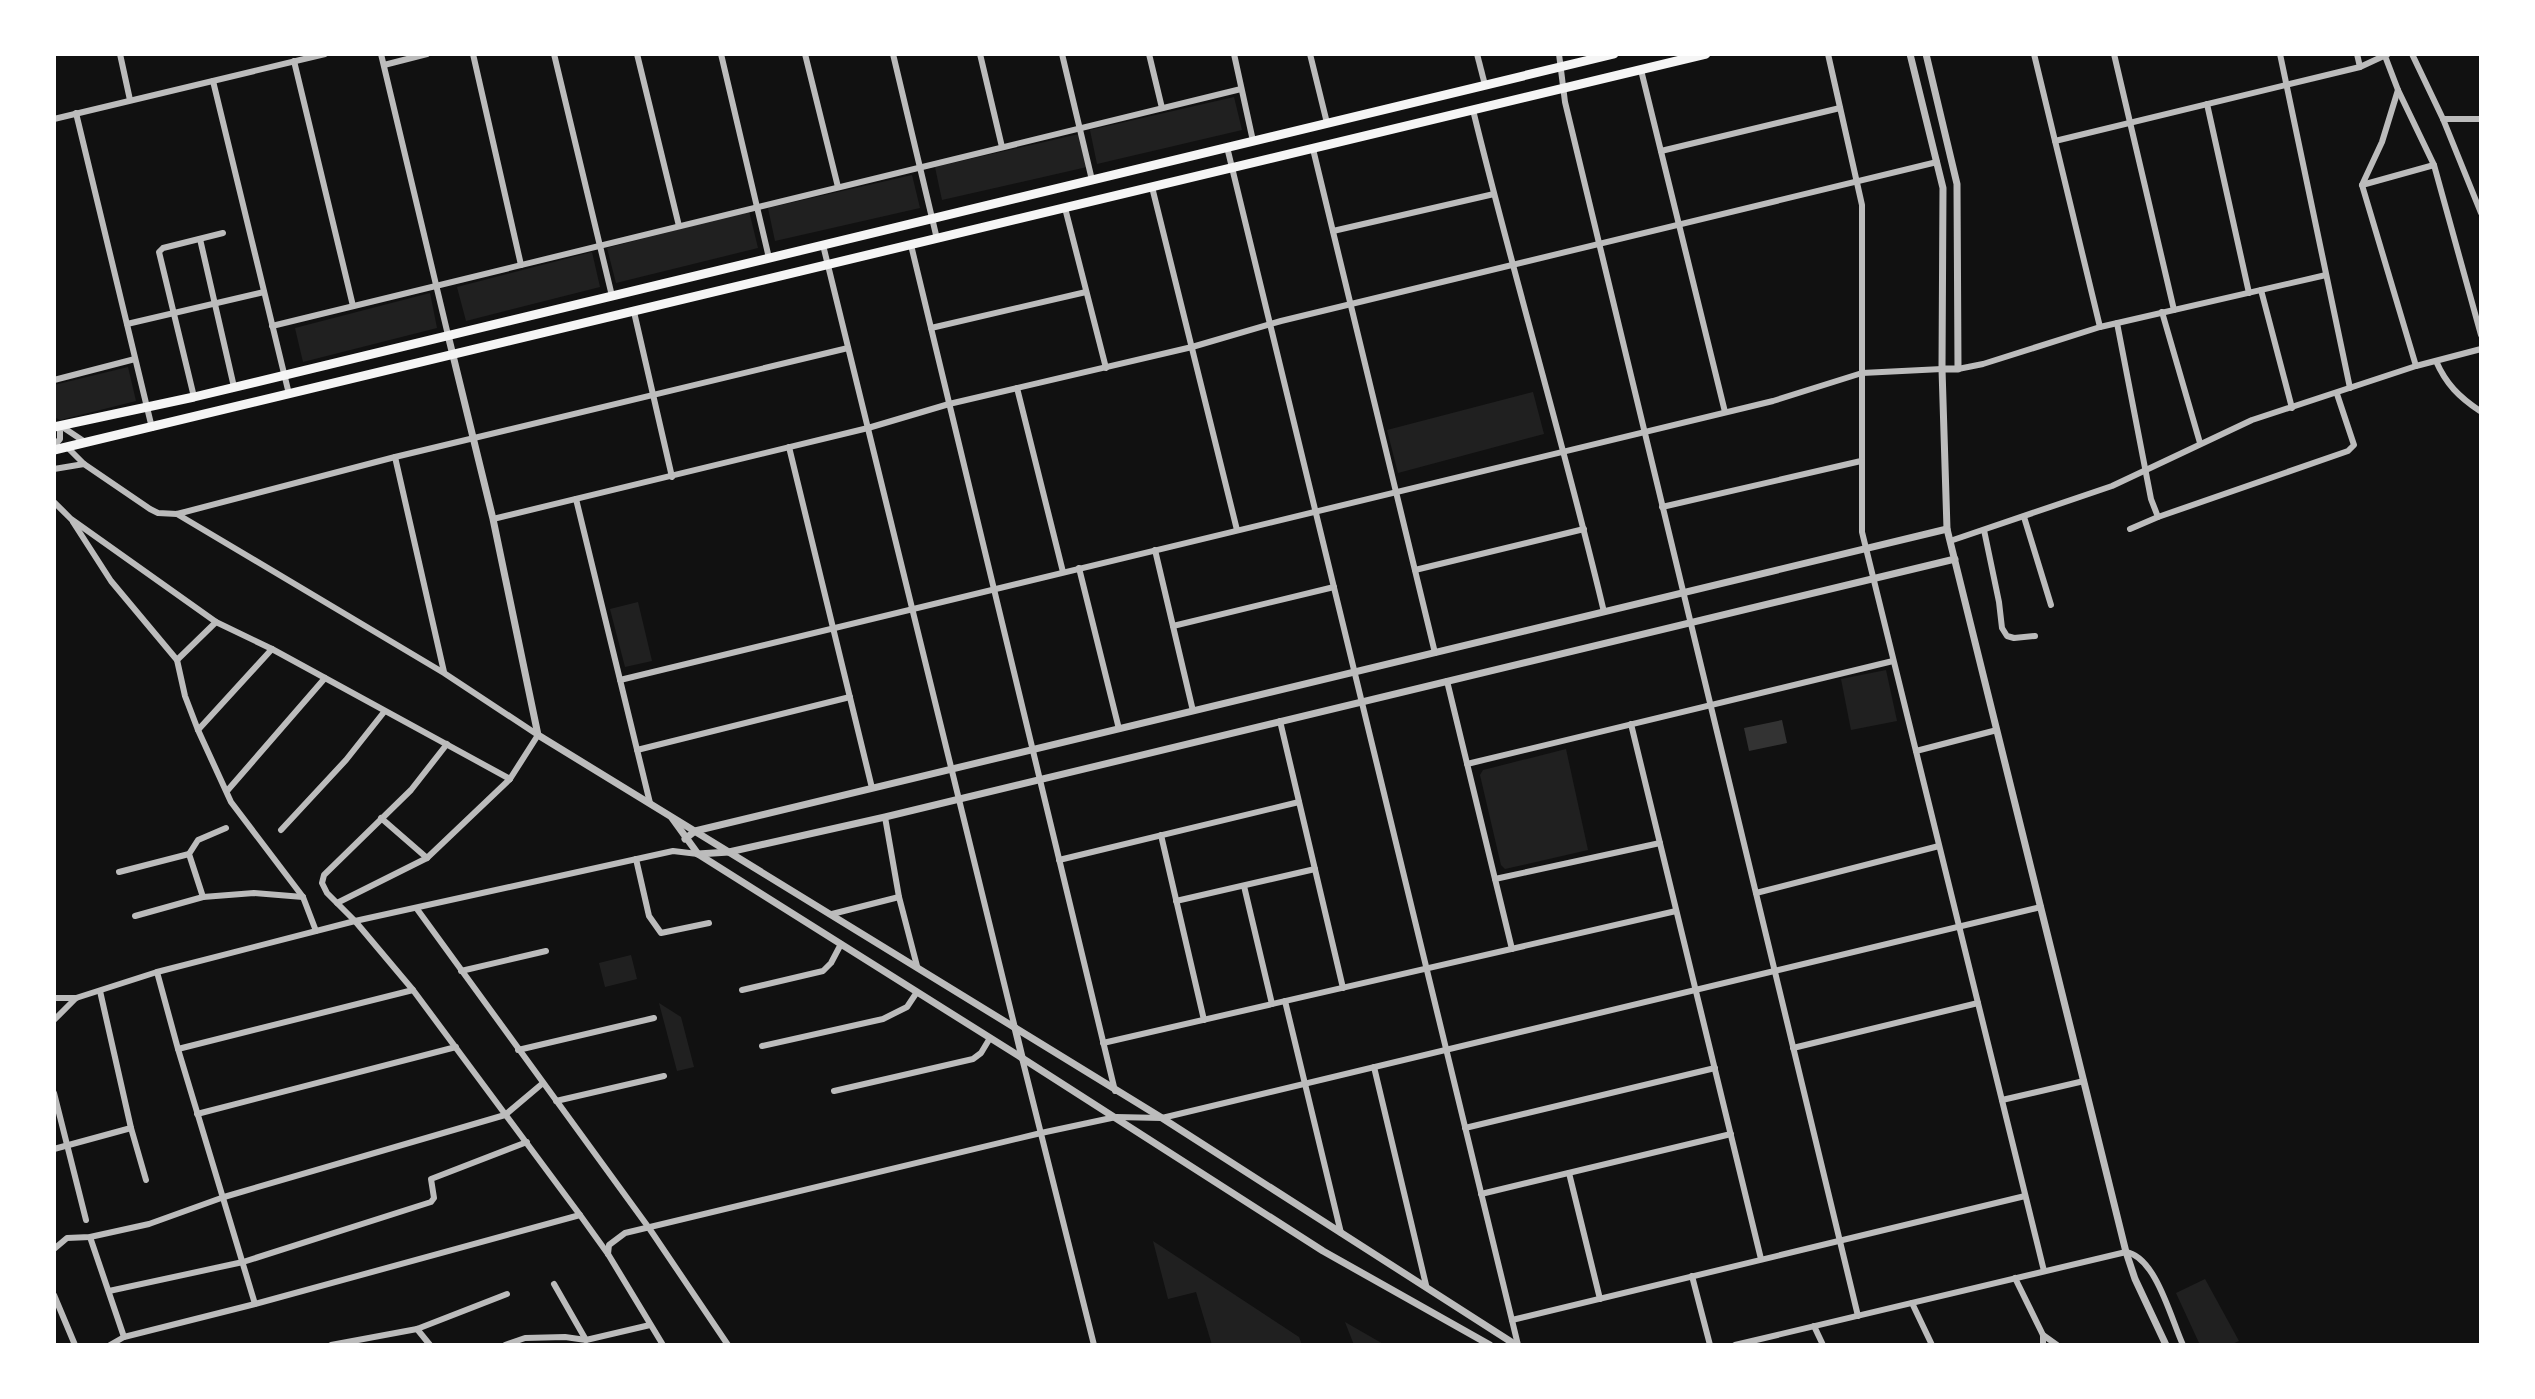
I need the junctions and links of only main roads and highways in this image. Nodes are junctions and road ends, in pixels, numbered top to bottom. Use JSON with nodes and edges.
{"nodes":[{"id":1,"x":1614,"y":54,"type":"edge"},
{"id":2,"x":1706,"y":54,"type":"edge"},
{"id":3,"x":56,"y":425,"type":"edge"},
{"id":4,"x":54,"y":448,"type":"edge"}],
"edges":[{"from":1,"to":3,"type":"main road"},
{"from":2,"to":4,"type":"main road"}]}
